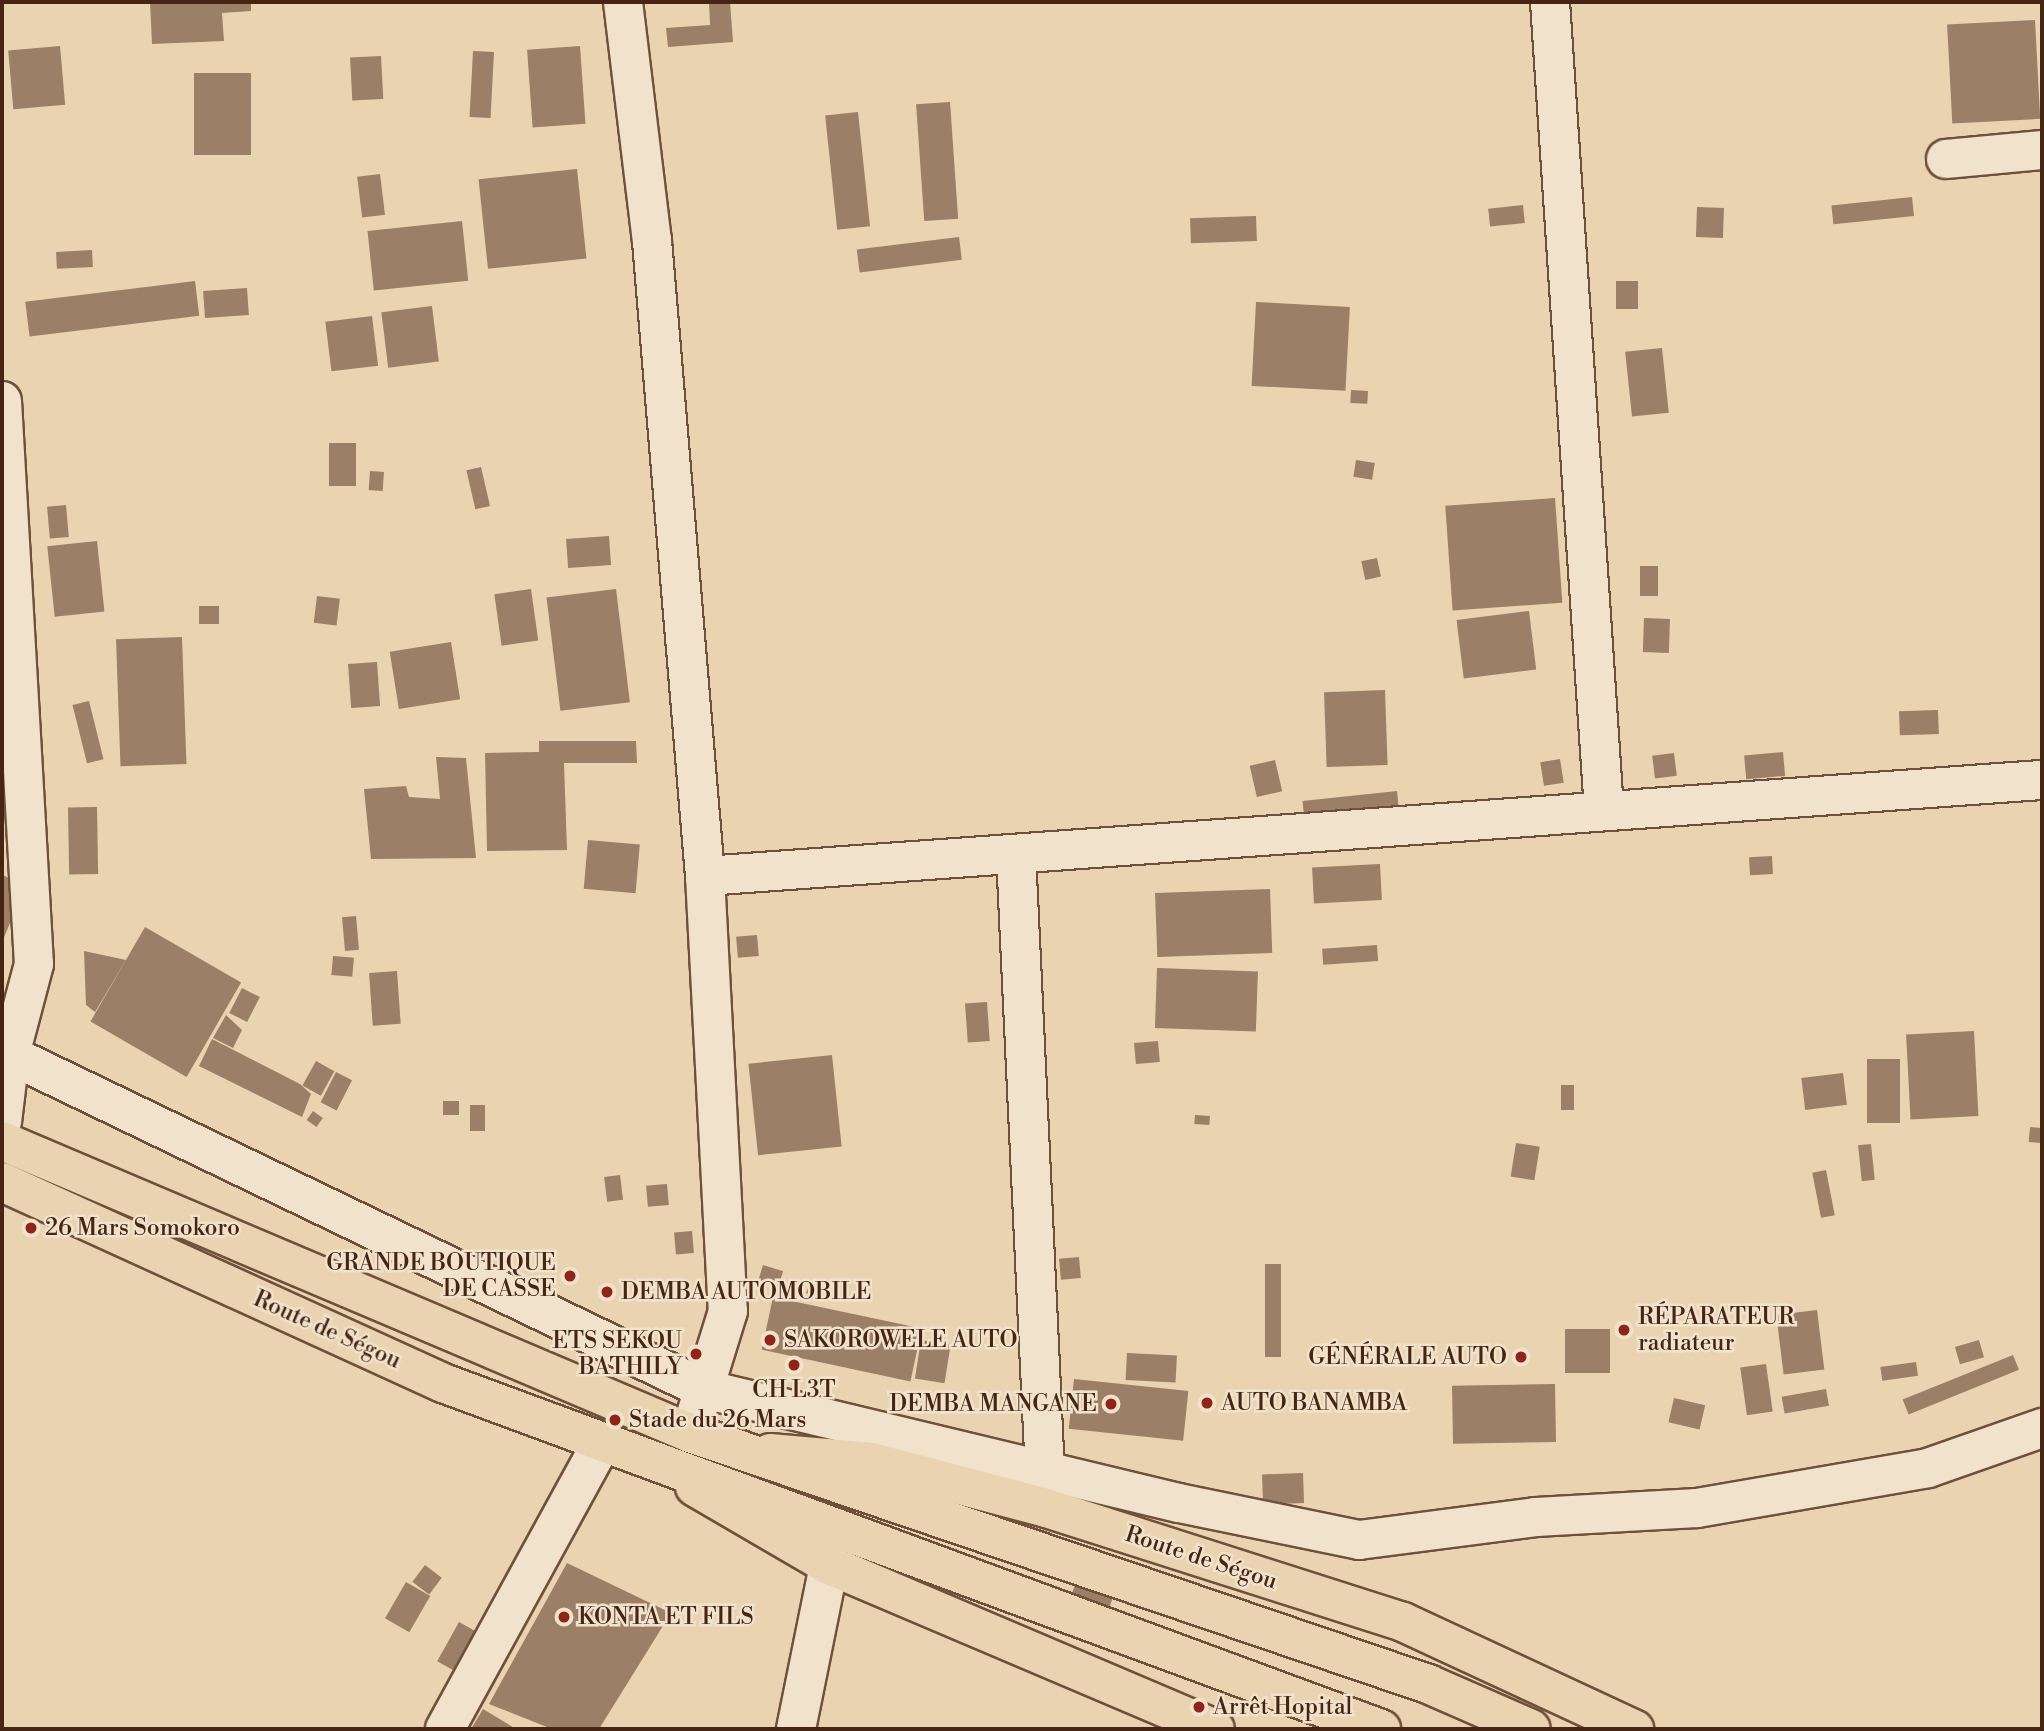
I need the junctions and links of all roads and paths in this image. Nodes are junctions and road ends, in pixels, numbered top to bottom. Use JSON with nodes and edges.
{"nodes":[{"id":1,"x":623,"y":2,"type":"edge"},
{"id":2,"x":1550,"y":2,"type":"edge"},
{"id":3,"x":2042,"y":150,"type":"edge"},
{"id":4,"x":1946,"y":159,"type":"dead end"},
{"id":5,"x":2,"y":401,"type":"edge"},
{"id":6,"x":2042,"y":780,"type":"edge"},
{"id":7,"x":1604,"y":811,"type":"junction"},
{"id":8,"x":1016,"y":854,"type":"junction"},
{"id":9,"x":705,"y":877,"type":"junction"},
{"id":10,"x":6,"y":1053,"type":"edge"},
{"id":11,"x":2,"y":1122,"type":"edge"},
{"id":12,"x":2,"y":1141,"type":"edge"},
{"id":13,"x":2,"y":1182,"type":"edge"},
{"id":14,"x":704,"y":1389,"type":"junction"},
{"id":15,"x":2042,"y":1428,"type":"edge"},
{"id":16,"x":690,"y":1433,"type":"junction"},
{"id":17,"x":601,"y":1444,"type":"junction"},
{"id":18,"x":750,"y":1451,"type":"junction"},
{"id":19,"x":657,"y":1464,"type":"junction"},
{"id":20,"x":1046,"y":1470,"type":"junction"},
{"id":21,"x":1046,"y":1508,"type":"junction"},
{"id":22,"x":829,"y":1565,"type":"junction"},
{"id":23,"x":444,"y":1729,"type":"edge"},
{"id":24,"x":796,"y":1729,"type":"edge"},
{"id":25,"x":1214,"y":1729,"type":"edge"},
{"id":26,"x":1381,"y":1729,"type":"edge"},
{"id":27,"x":1531,"y":1729,"type":"edge"},
{"id":28,"x":1634,"y":1729,"type":"edge"}],
"edges":[{"from":1,"to":9,"type":"street"},
{"from":2,"to":7,"type":"street"},
{"from":3,"to":4,"type":"street"},
{"from":5,"to":10,"type":"street"},
{"from":6,"to":7,"type":"street"},
{"from":7,"to":8,"type":"street"},
{"from":8,"to":9,"type":"street"},
{"from":8,"to":20,"type":"street"},
{"from":9,"to":14,"type":"street"},
{"from":10,"to":11,"type":"street"},
{"from":10,"to":14,"type":"street"},
{"from":12,"to":16,"type":"main road","name":"Route de Ségou"},
{"from":13,"to":17,"type":"main road","name":"Route de Ségou"},
{"from":14,"to":16,"type":"street"},
{"from":14,"to":20,"type":"street"},
{"from":15,"to":20,"type":"street"},
{"from":16,"to":18,"type":"main road","name":"Route de Ségou"},
{"from":17,"to":19,"type":"main road","name":"Route de Ségou"},
{"from":17,"to":23,"type":"street"},
{"from":18,"to":21,"type":"main road","name":"Route de Ségou"},
{"from":18,"to":27,"type":"main road","name":"Route de Ségou"},
{"from":19,"to":22,"type":"main road","name":"Route de Ségou"},
{"from":19,"to":26,"type":"main road","name":"Route de Ségou"},
{"from":20,"to":21,"type":"street"},
{"from":21,"to":28,"type":"main road","name":"Route de Ségou"},
{"from":22,"to":24,"type":"street"},
{"from":22,"to":25,"type":"main road","name":"Route de Ségou"}]}
